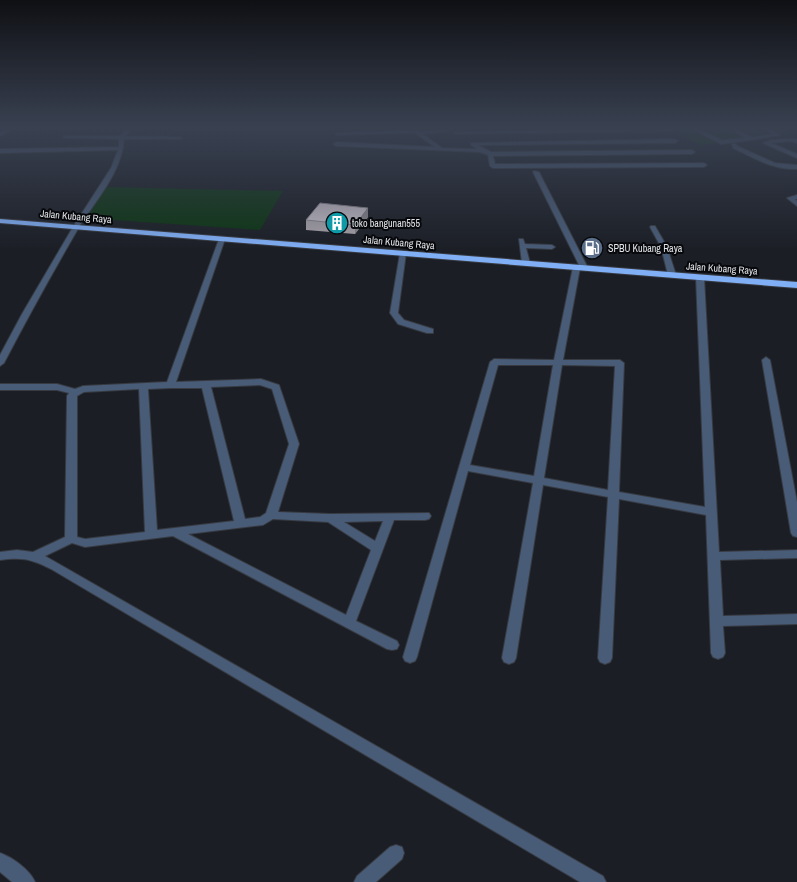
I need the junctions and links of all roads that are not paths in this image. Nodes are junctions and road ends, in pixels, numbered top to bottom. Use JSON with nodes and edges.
{"nodes":[{"id":1,"x":113,"y":169,"type":"edge"},
{"id":2,"x":536,"y":172,"type":"dead end"},
{"id":3,"x":797,"y":197,"type":"edge"},
{"id":4,"x":797,"y":204,"type":"edge"},
{"id":5,"x":0,"y":221,"type":"edge"},
{"id":6,"x":653,"y":226,"type":"dead end"},
{"id":7,"x":76,"y":227,"type":"junction"},
{"id":8,"x":222,"y":239,"type":"junction"},
{"id":9,"x":552,"y":247,"type":"dead end"},
{"id":10,"x":403,"y":253,"type":"junction"},
{"id":11,"x":526,"y":263,"type":"junction"},
{"id":12,"x":581,"y":268,"type":"junction"},
{"id":13,"x":672,"y":275,"type":"junction"},
{"id":14,"x":700,"y":277,"type":"junction"},
{"id":15,"x":797,"y":285,"type":"edge"},
{"id":16,"x":430,"y":331,"type":"dead end"},
{"id":17,"x":766,"y":360,"type":"dead end"},
{"id":18,"x":0,"y":363,"type":"edge"},
{"id":19,"x":558,"y":364,"type":"junction"},
{"id":20,"x":171,"y":385,"type":"junction"},
{"id":21,"x":206,"y":385,"type":"junction"},
{"id":22,"x":0,"y":387,"type":"edge"},
{"id":23,"x":143,"y":387,"type":"junction"},
{"id":24,"x":75,"y":392,"type":"junction"},
{"id":25,"x":464,"y":467,"type":"junction"},
{"id":26,"x":538,"y":482,"type":"junction"},
{"id":27,"x":614,"y":495,"type":"junction"},
{"id":28,"x":711,"y":512,"type":"junction"},
{"id":29,"x":271,"y":515,"type":"junction"},
{"id":30,"x":425,"y":516,"type":"dead end"},
{"id":31,"x":390,"y":517,"type":"junction"},
{"id":32,"x":330,"y":518,"type":"junction"},
{"id":33,"x":240,"y":524,"type":"junction"},
{"id":34,"x":174,"y":532,"type":"junction"},
{"id":35,"x":797,"y":533,"type":"edge"},
{"id":36,"x":151,"y":534,"type":"junction"},
{"id":37,"x":71,"y":539,"type":"junction"},
{"id":38,"x":378,"y":549,"type":"junction"},
{"id":39,"x":797,"y":554,"type":"edge"},
{"id":40,"x":0,"y":556,"type":"edge"},
{"id":41,"x":35,"y":556,"type":"junction"},
{"id":42,"x":713,"y":556,"type":"junction"},
{"id":43,"x":797,"y":619,"type":"edge"},
{"id":44,"x":716,"y":621,"type":"junction"},
{"id":45,"x":349,"y":623,"type":"junction"},
{"id":46,"x":392,"y":645,"type":"dead end"},
{"id":47,"x":718,"y":653,"type":"dead end"},
{"id":48,"x":410,"y":657,"type":"dead end"},
{"id":49,"x":509,"y":658,"type":"dead end"},
{"id":50,"x":605,"y":658,"type":"dead end"},
{"id":51,"x":396,"y":853,"type":"dead end"},
{"id":52,"x":0,"y":861,"type":"edge"},
{"id":53,"x":26,"y":882,"type":"edge"},
{"id":54,"x":363,"y":882,"type":"edge"},
{"id":55,"x":597,"y":882,"type":"edge"}],
"edges":[{"from":1,"to":7,"type":"street"},
{"from":2,"to":12,"type":"street"},
{"from":3,"to":4,"type":"street"},
{"from":5,"to":7,"type":"highway","name":"Jalan Kubang Raya"},
{"from":6,"to":13,"type":"street"},
{"from":7,"to":8,"type":"highway","name":"Jalan Kubang Raya"},
{"from":7,"to":18,"type":"street"},
{"from":8,"to":10,"type":"highway","name":"Jalan Kubang Raya"},
{"from":8,"to":20,"type":"street"},
{"from":9,"to":11,"type":"street"},
{"from":10,"to":11,"type":"highway","name":"Jalan Kubang Raya"},
{"from":10,"to":16,"type":"street"},
{"from":11,"to":12,"type":"highway","name":"Jalan Kubang Raya"},
{"from":12,"to":13,"type":"highway","name":"Jalan Kubang Raya"},
{"from":12,"to":19,"type":"street"},
{"from":13,"to":14,"type":"highway","name":"Jalan Kubang Raya"},
{"from":14,"to":15,"type":"highway","name":"Jalan Kubang Raya"},
{"from":14,"to":28,"type":"street"},
{"from":17,"to":35,"type":"street"},
{"from":19,"to":25,"type":"street"},
{"from":19,"to":26,"type":"street"},
{"from":19,"to":27,"type":"street"},
{"from":20,"to":21,"type":"street"},
{"from":20,"to":23,"type":"street"},
{"from":21,"to":29,"type":"street"},
{"from":21,"to":33,"type":"street"},
{"from":22,"to":24,"type":"street"},
{"from":23,"to":24,"type":"street"},
{"from":23,"to":36,"type":"street"},
{"from":24,"to":37,"type":"street"},
{"from":25,"to":26,"type":"street"},
{"from":25,"to":48,"type":"street"},
{"from":26,"to":27,"type":"street"},
{"from":26,"to":49,"type":"street"},
{"from":27,"to":28,"type":"street"},
{"from":27,"to":50,"type":"street"},
{"from":28,"to":42,"type":"street"},
{"from":29,"to":32,"type":"street"},
{"from":29,"to":33,"type":"street"},
{"from":30,"to":31,"type":"street"},
{"from":31,"to":32,"type":"street"},
{"from":31,"to":38,"type":"street"},
{"from":32,"to":38,"type":"street"},
{"from":33,"to":34,"type":"street"},
{"from":34,"to":36,"type":"street"},
{"from":34,"to":45,"type":"street"},
{"from":36,"to":37,"type":"street"},
{"from":37,"to":41,"type":"street"},
{"from":38,"to":45,"type":"street"},
{"from":39,"to":42,"type":"street"},
{"from":40,"to":41,"type":"street"},
{"from":41,"to":55,"type":"street"},
{"from":42,"to":44,"type":"street"},
{"from":43,"to":44,"type":"street"},
{"from":44,"to":47,"type":"street"},
{"from":45,"to":46,"type":"street"},
{"from":51,"to":54,"type":"street"},
{"from":52,"to":53,"type":"street"}]}
